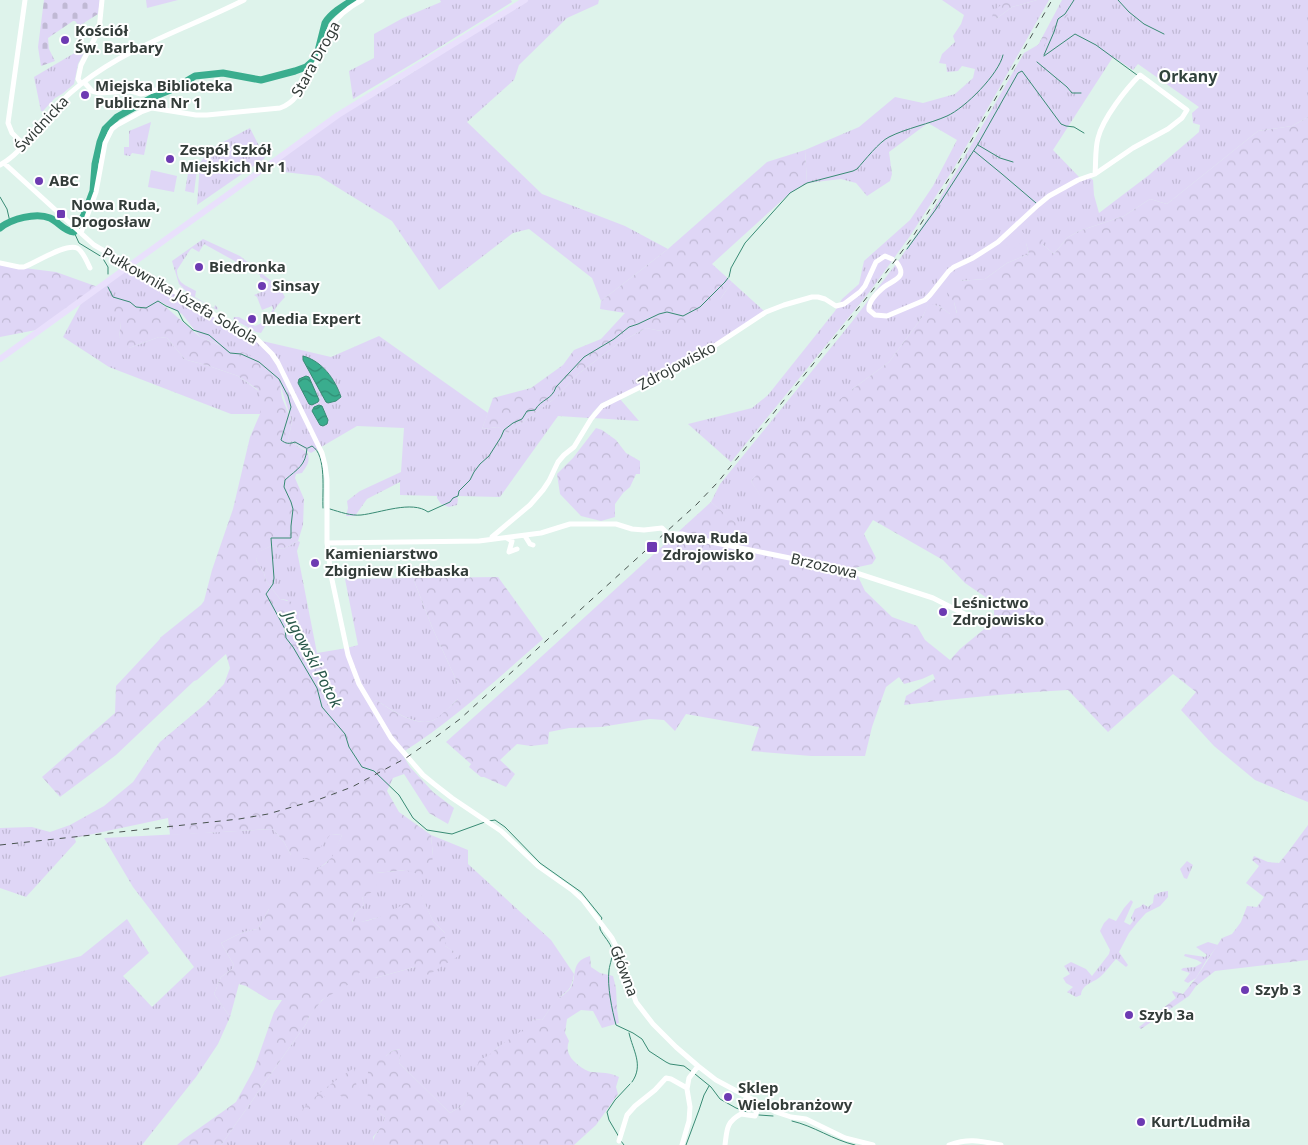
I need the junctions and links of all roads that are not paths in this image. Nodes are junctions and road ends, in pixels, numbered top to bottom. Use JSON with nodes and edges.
{"nodes":[{"id":1,"x":25,"y":0,"type":"edge"},
{"id":2,"x":102,"y":0,"type":"edge"},
{"id":3,"x":244,"y":0,"type":"edge"},
{"id":4,"x":362,"y":0,"type":"edge"},
{"id":5,"x":524,"y":0,"type":"edge"},
{"id":6,"x":82,"y":83,"type":"junction"},
{"id":7,"x":156,"y":90,"type":"dead end"},
{"id":8,"x":24,"y":145,"type":"junction"},
{"id":9,"x":2,"y":164,"type":"edge"},
{"id":10,"x":1095,"y":174,"type":"junction"},
{"id":11,"x":80,"y":232,"type":"junction"},
{"id":12,"x":892,"y":259,"type":"dead end"},
{"id":13,"x":0,"y":263,"type":"edge"},
{"id":14,"x":897,"y":263,"type":"dead end"},
{"id":15,"x":128,"y":266,"type":"junction"},
{"id":16,"x":90,"y":268,"type":"dead end"},
{"id":17,"x":0,"y":358,"type":"edge"},
{"id":18,"x":525,"y":536,"type":"junction"},
{"id":19,"x":507,"y":538,"type":"junction"},
{"id":20,"x":492,"y":539,"type":"junction"},
{"id":21,"x":327,"y":543,"type":"junction"},
{"id":22,"x":533,"y":545,"type":"dead end"},
{"id":23,"x":517,"y":549,"type":"dead end"},
{"id":24,"x":982,"y":623,"type":"dead end"},
{"id":25,"x":695,"y":1071,"type":"junction"},
{"id":26,"x":687,"y":1088,"type":"junction"},
{"id":27,"x":760,"y":1103,"type":"junction"},
{"id":28,"x":620,"y":1140,"type":"dead end"},
{"id":29,"x":682,"y":1145,"type":"edge"},
{"id":30,"x":725,"y":1145,"type":"edge"},
{"id":31,"x":873,"y":1145,"type":"edge"},
{"id":32,"x":949,"y":1145,"type":"edge"},
{"id":33,"x":1001,"y":1145,"type":"edge"}],
"edges":[{"from":1,"to":8,"type":"street"},
{"from":2,"to":6,"type":"street"},
{"from":3,"to":6,"type":"street","name":"Świdnicka"},
{"from":4,"to":11,"type":"street","name":"Stara Droga"},
{"from":5,"to":15,"type":"main road"},
{"from":6,"to":7,"type":"street"},
{"from":6,"to":8,"type":"street","name":"Świdnicka"},
{"from":8,"to":9,"type":"street","name":"Świdnicka"},
{"from":9,"to":11,"type":"street","name":"Pułkownika Józefa Sokola"},
{"from":10,"to":10,"type":"street"},
{"from":10,"to":14,"type":"street"},
{"from":11,"to":15,"type":"street","name":"Pułkownika Józefa Sokola"},
{"from":12,"to":20,"type":"street","name":"Zdrojowisko"},
{"from":13,"to":16,"type":"street"},
{"from":15,"to":17,"type":"main road"},
{"from":15,"to":21,"type":"street","name":"Pułkownika Józefa Sokola"},
{"from":18,"to":19,"type":"street"},
{"from":18,"to":22,"type":"street"},
{"from":18,"to":24,"type":"street","name":"Brzozowa"},
{"from":19,"to":20,"type":"street"},
{"from":19,"to":23,"type":"street"},
{"from":20,"to":21,"type":"street"},
{"from":21,"to":25,"type":"street","name":"Główna"},
{"from":25,"to":26,"type":"street"},
{"from":25,"to":27,"type":"street","name":"Główna"},
{"from":26,"to":28,"type":"street"},
{"from":26,"to":29,"type":"street"},
{"from":27,"to":30,"type":"street"},
{"from":27,"to":31,"type":"street","name":"Główna"},
{"from":32,"to":33,"type":"street"}]}
